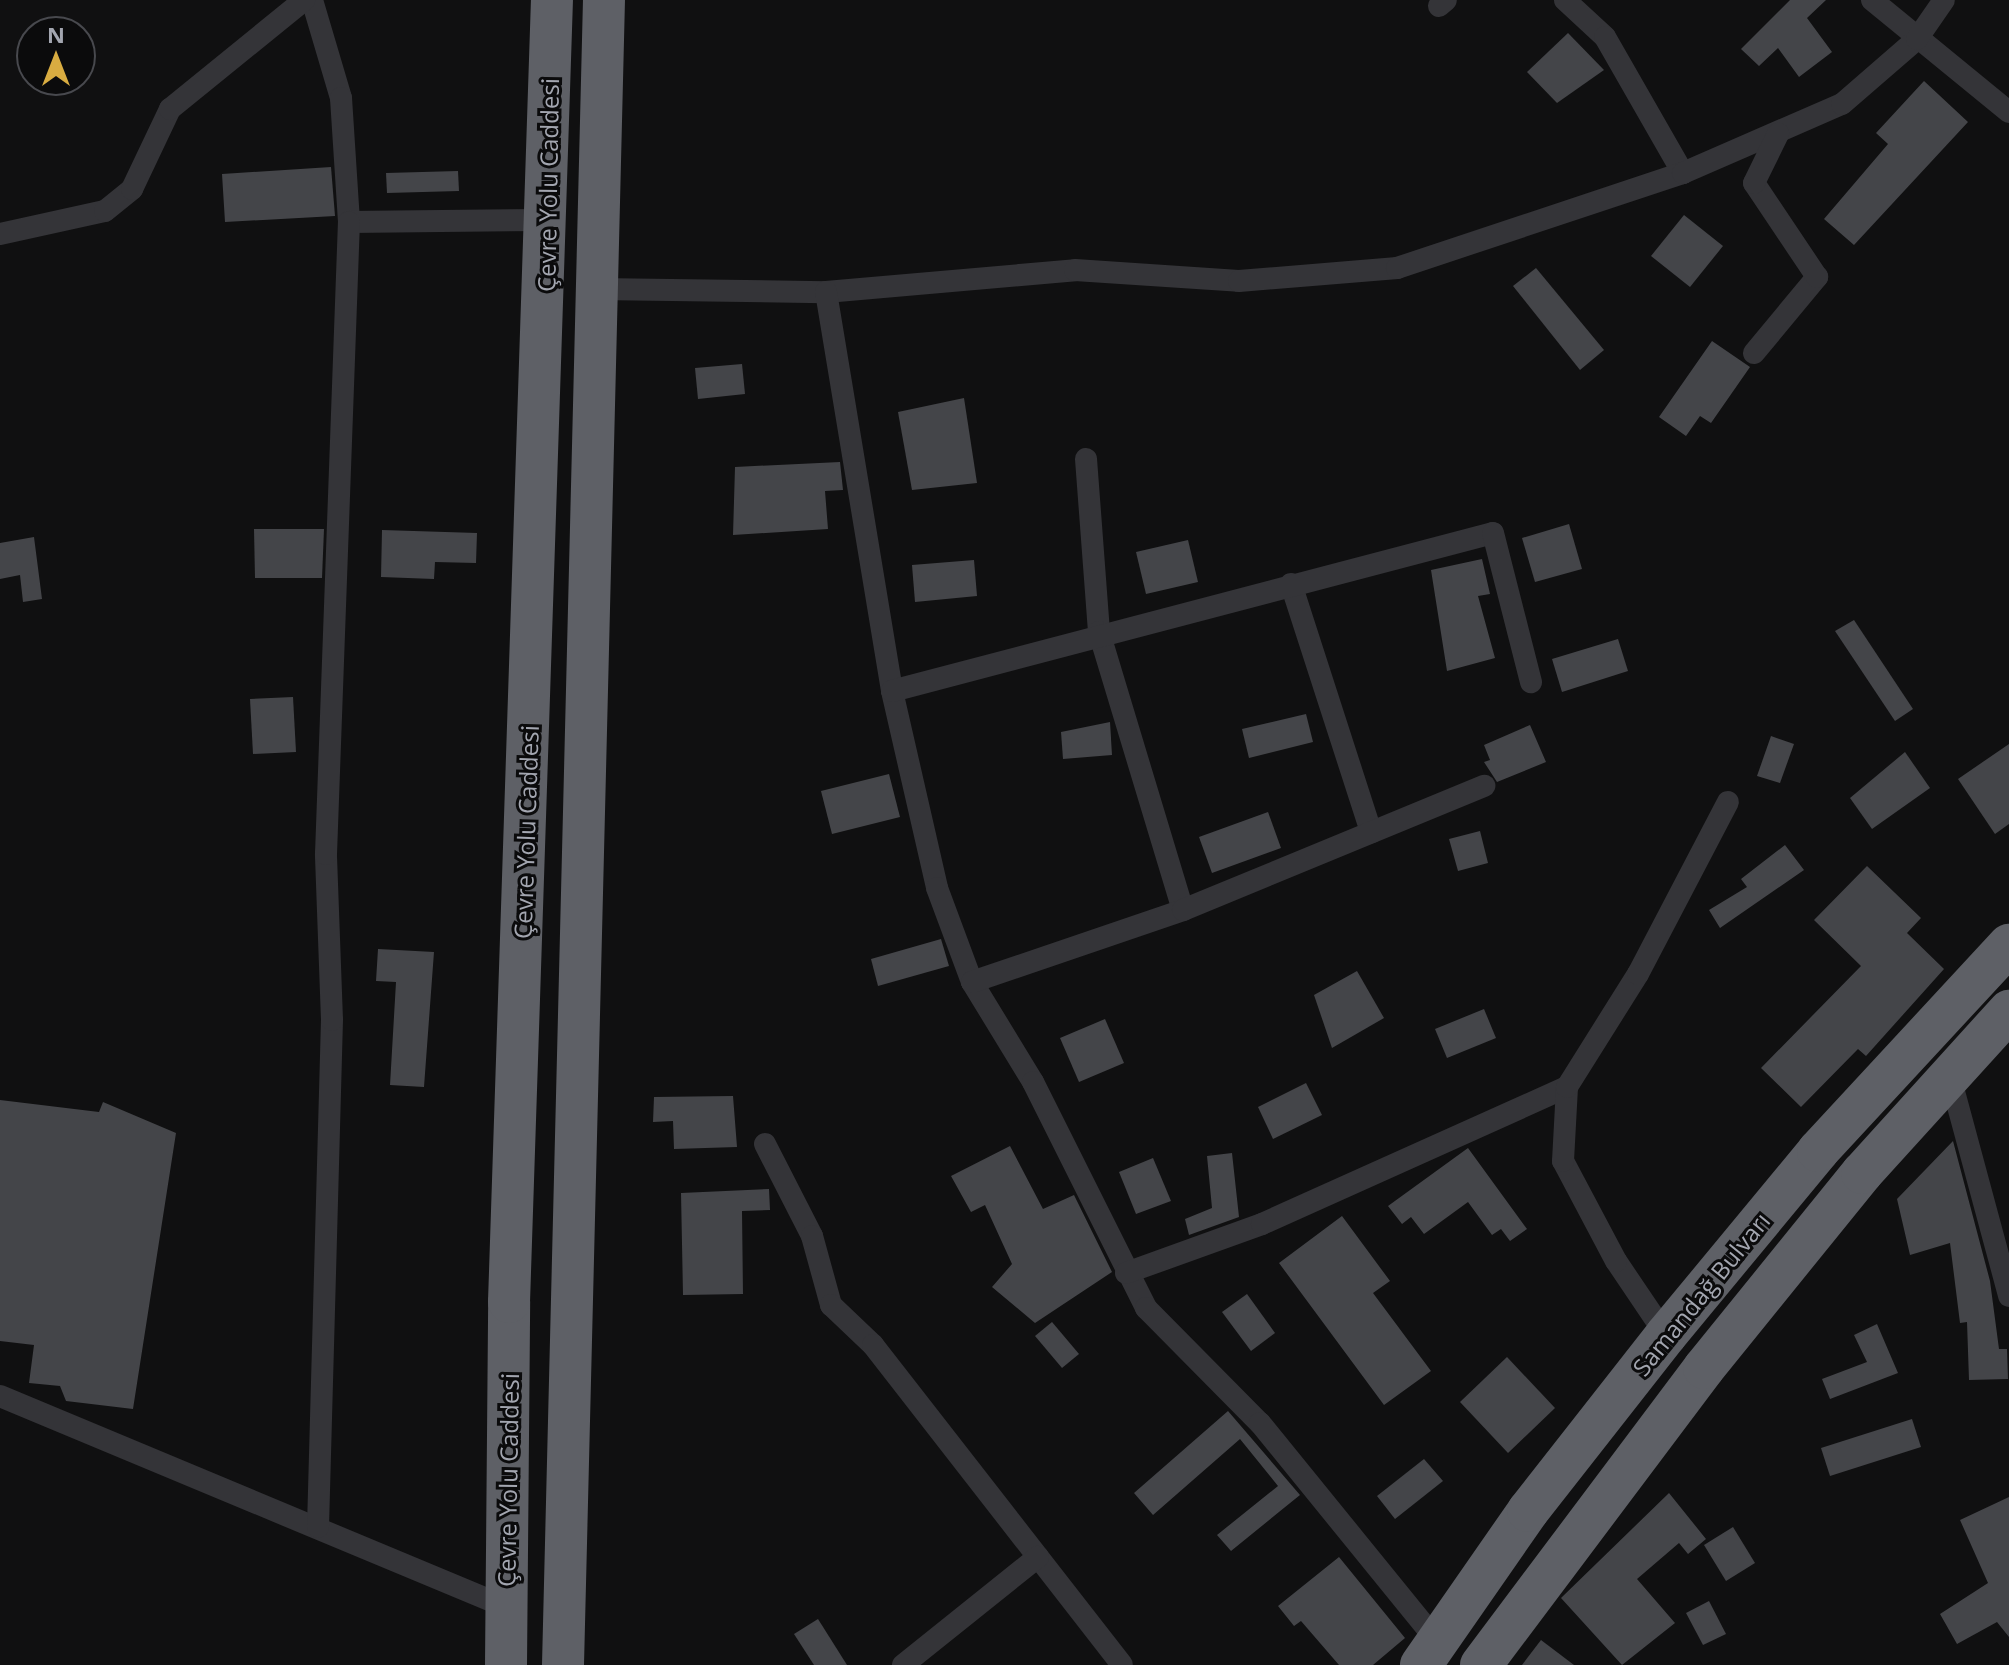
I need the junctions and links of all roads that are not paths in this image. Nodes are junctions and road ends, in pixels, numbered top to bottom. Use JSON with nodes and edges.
{"nodes":[{"id":1,"x":304,"y":0,"type":"edge"},
{"id":2,"x":312,"y":0,"type":"edge"},
{"id":3,"x":552,"y":0,"type":"edge"},
{"id":4,"x":604,"y":0,"type":"edge"},
{"id":5,"x":1565,"y":0,"type":"edge"},
{"id":6,"x":1872,"y":0,"type":"edge"},
{"id":7,"x":1944,"y":0,"type":"edge"},
{"id":8,"x":1917,"y":39,"type":"junction"},
{"id":9,"x":2009,"y":112,"type":"edge"},
{"id":10,"x":1778,"y":134,"type":"junction"},
{"id":11,"x":1683,"y":173,"type":"junction"},
{"id":12,"x":548,"y":220,"type":"junction"},
{"id":13,"x":349,"y":222,"type":"junction"},
{"id":14,"x":0,"y":234,"type":"edge"},
{"id":15,"x":597,"y":289,"type":"junction"},
{"id":16,"x":826,"y":292,"type":"junction"},
{"id":17,"x":1754,"y":353,"type":"dead end"},
{"id":18,"x":1086,"y":459,"type":"dead end"},
{"id":19,"x":1291,"y":584,"type":"junction"},
{"id":20,"x":1099,"y":632,"type":"junction"},
{"id":21,"x":1531,"y":682,"type":"dead end"},
{"id":22,"x":892,"y":691,"type":"junction"},
{"id":23,"x":1484,"y":786,"type":"dead end"},
{"id":24,"x":1728,"y":802,"type":"dead end"},
{"id":25,"x":1371,"y":832,"type":"junction"},
{"id":26,"x":1183,"y":910,"type":"junction"},
{"id":27,"x":2009,"y":945,"type":"edge"},
{"id":28,"x":972,"y":982,"type":"junction"},
{"id":29,"x":2009,"y":1011,"type":"edge"},
{"id":30,"x":1949,"y":1073,"type":"junction"},
{"id":31,"x":1567,"y":1087,"type":"junction"},
{"id":32,"x":765,"y":1144,"type":"dead end"},
{"id":33,"x":1126,"y":1273,"type":"junction"},
{"id":34,"x":2009,"y":1296,"type":"edge"},
{"id":35,"x":1666,"y":1335,"type":"junction"},
{"id":36,"x":0,"y":1396,"type":"edge"},
{"id":37,"x":318,"y":1527,"type":"junction"},
{"id":38,"x":1038,"y":1557,"type":"junction"},
{"id":39,"x":506,"y":1607,"type":"junction"},
{"id":40,"x":1429,"y":1654,"type":"edge"},
{"id":41,"x":506,"y":1665,"type":"edge"},
{"id":42,"x":563,"y":1665,"type":"edge"},
{"id":43,"x":903,"y":1665,"type":"edge"},
{"id":44,"x":1122,"y":1665,"type":"edge"},
{"id":45,"x":1481,"y":1665,"type":"edge"}],
"edges":[{"from":1,"to":14,"type":"street"},
{"from":2,"to":13,"type":"street"},
{"from":3,"to":12,"type":"highway","name":"Çevre Yolu Caddesi"},
{"from":4,"to":15,"type":"highway"},
{"from":5,"to":11,"type":"street"},
{"from":6,"to":8,"type":"street"},
{"from":7,"to":8,"type":"street"},
{"from":8,"to":9,"type":"street"},
{"from":8,"to":10,"type":"street"},
{"from":10,"to":11,"type":"street"},
{"from":10,"to":17,"type":"street"},
{"from":11,"to":16,"type":"street"},
{"from":12,"to":13,"type":"street"},
{"from":12,"to":39,"type":"highway","name":"Çevre Yolu Caddesi"},
{"from":13,"to":37,"type":"street"},
{"from":15,"to":16,"type":"street"},
{"from":15,"to":42,"type":"highway"},
{"from":16,"to":22,"type":"street"},
{"from":18,"to":20,"type":"street"},
{"from":19,"to":20,"type":"street"},
{"from":19,"to":21,"type":"street"},
{"from":19,"to":25,"type":"street"},
{"from":20,"to":22,"type":"street"},
{"from":20,"to":26,"type":"street"},
{"from":22,"to":28,"type":"street"},
{"from":23,"to":25,"type":"street"},
{"from":24,"to":31,"type":"street"},
{"from":25,"to":26,"type":"street"},
{"from":26,"to":28,"type":"street"},
{"from":27,"to":35,"type":"highway","name":"Samandağ Bulvarı"},
{"from":28,"to":33,"type":"street"},
{"from":29,"to":30,"type":"highway","name":"Samandağ Bulvarı"},
{"from":30,"to":34,"type":"street"},
{"from":30,"to":45,"type":"highway","name":"Samandağ Bulvarı"},
{"from":31,"to":33,"type":"street"},
{"from":31,"to":35,"type":"street"},
{"from":32,"to":38,"type":"street"},
{"from":33,"to":40,"type":"street"},
{"from":35,"to":40,"type":"highway","name":"Samandağ Bulvarı"},
{"from":36,"to":37,"type":"street"},
{"from":37,"to":39,"type":"street"},
{"from":38,"to":43,"type":"street"},
{"from":38,"to":44,"type":"street"},
{"from":39,"to":41,"type":"highway","name":"Çevre Yolu Caddesi"}]}
